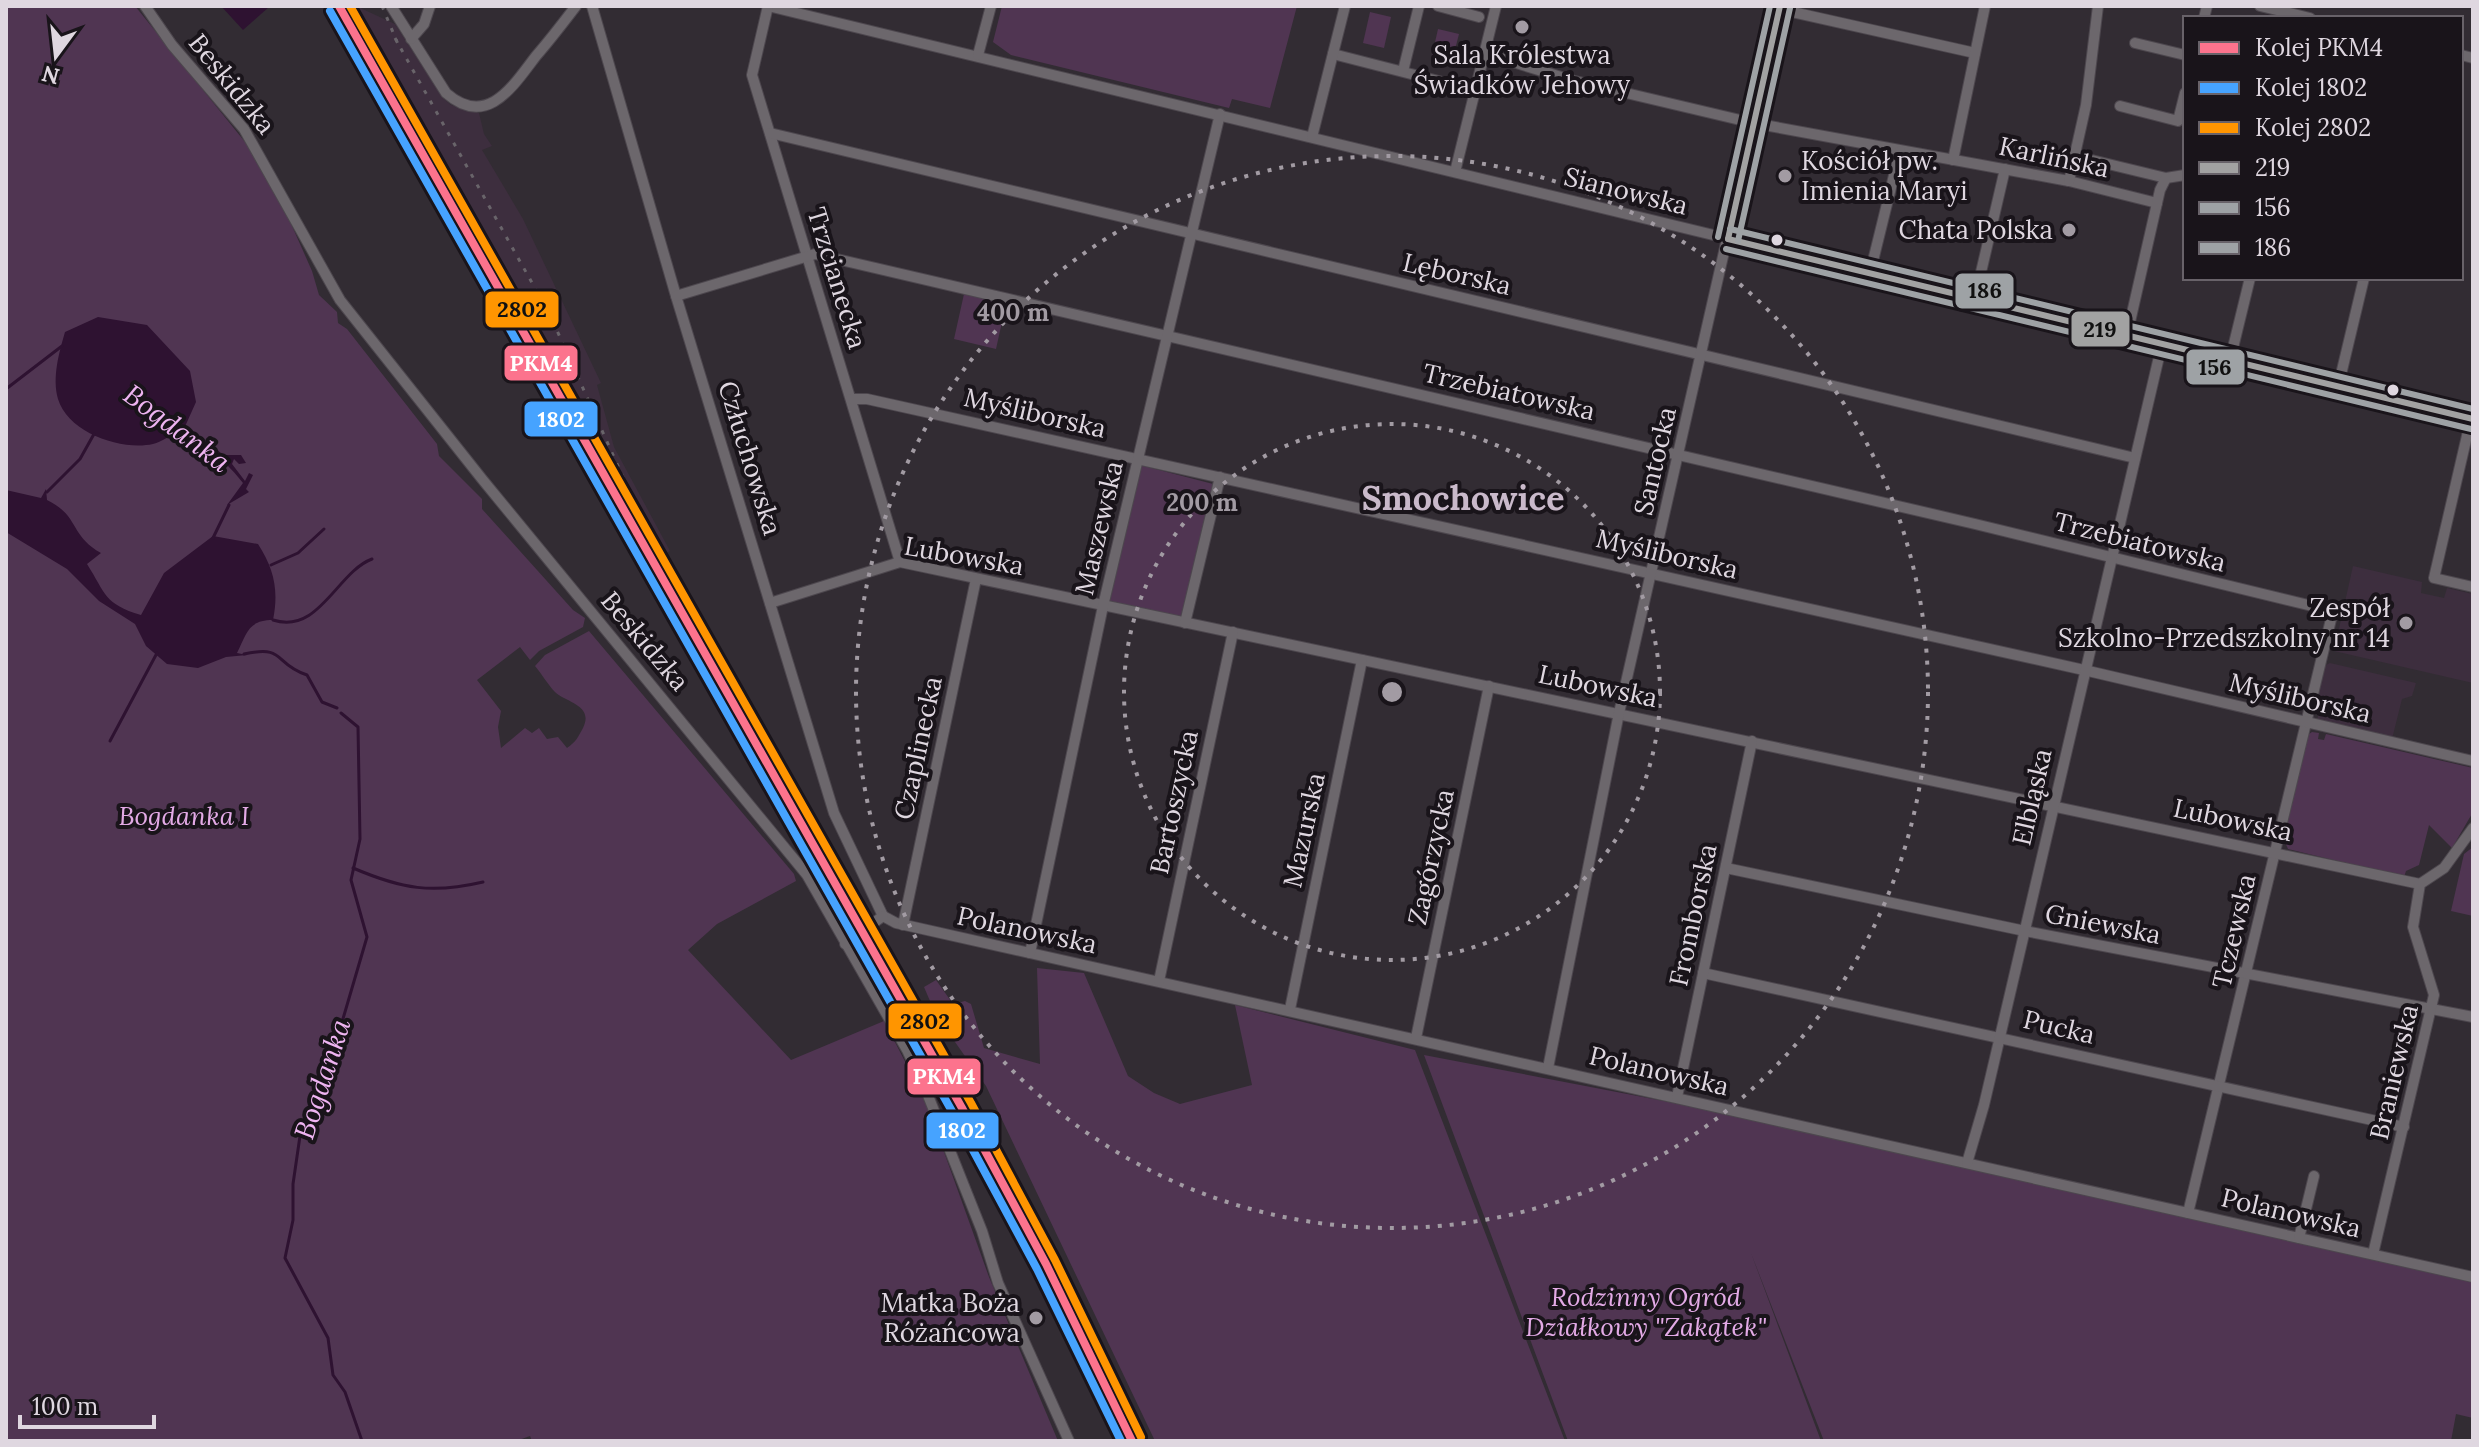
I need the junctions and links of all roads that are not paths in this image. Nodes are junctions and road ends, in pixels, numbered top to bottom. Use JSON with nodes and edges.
{"nodes":[{"id":1,"x":145,"y":6,"type":"edge"},
{"id":2,"x":391,"y":6,"type":"edge"},
{"id":3,"x":430,"y":6,"type":"edge"},
{"id":4,"x":576,"y":6,"type":"edge"},
{"id":5,"x":592,"y":6,"type":"edge"},
{"id":6,"x":768,"y":6,"type":"edge"},
{"id":7,"x":991,"y":6,"type":"edge"},
{"id":8,"x":1345,"y":6,"type":"edge"},
{"id":9,"x":1419,"y":6,"type":"edge"},
{"id":10,"x":1438,"y":6,"type":"edge"},
{"id":11,"x":1496,"y":6,"type":"edge"},
{"id":12,"x":1985,"y":6,"type":"edge"},
{"id":13,"x":2098,"y":6,"type":"edge"},
{"id":14,"x":2260,"y":6,"type":"edge"},
{"id":15,"x":1780,"y":8,"type":"edge"},
{"id":16,"x":2302,"y":16,"type":"edge"},
{"id":17,"x":1479,"y":17,"type":"dead end"},
{"id":18,"x":411,"y":39,"type":"junction"},
{"id":19,"x":2135,"y":43,"type":"dead end"},
{"id":20,"x":1484,"y":53,"type":"junction"},
{"id":21,"x":1975,"y":53,"type":"junction"},
{"id":22,"x":1333,"y":54,"type":"junction"},
{"id":23,"x":978,"y":55,"type":"junction"},
{"id":24,"x":2183,"y":55,"type":"edge"},
{"id":25,"x":1403,"y":71,"type":"junction"},
{"id":26,"x":1458,"y":86,"type":"dead end"},
{"id":27,"x":2183,"y":101,"type":"edge"},
{"id":28,"x":2120,"y":106,"type":"dead end"},
{"id":29,"x":1220,"y":114,"type":"junction"},
{"id":30,"x":1753,"y":123,"type":"junction"},
{"id":31,"x":770,"y":133,"type":"junction"},
{"id":32,"x":1312,"y":137,"type":"junction"},
{"id":33,"x":1900,"y":151,"type":"junction"},
{"id":34,"x":2075,"y":156,"type":"junction"},
{"id":35,"x":1953,"y":160,"type":"junction"},
{"id":36,"x":2005,"y":169,"type":"junction"},
{"id":37,"x":1455,"y":172,"type":"junction"},
{"id":38,"x":2183,"y":175,"type":"edge"},
{"id":39,"x":2166,"y":178,"type":"junction"},
{"id":40,"x":2069,"y":181,"type":"junction"},
{"id":41,"x":2157,"y":203,"type":"junction"},
{"id":42,"x":1191,"y":233,"type":"junction"},
{"id":43,"x":1728,"y":239,"type":"junction"},
{"id":44,"x":807,"y":256,"type":"junction"},
{"id":45,"x":1870,"y":273,"type":"junction"},
{"id":46,"x":2250,"y":280,"type":"edge"},
{"id":47,"x":2364,"y":280,"type":"edge"},
{"id":48,"x":676,"y":296,"type":"junction"},
{"id":49,"x":1975,"y":298,"type":"junction"},
{"id":50,"x":2127,"y":335,"type":"junction"},
{"id":51,"x":1167,"y":336,"type":"junction"},
{"id":52,"x":2162,"y":344,"type":"junction"},
{"id":53,"x":1702,"y":355,"type":"junction"},
{"id":54,"x":2230,"y":360,"type":"junction"},
{"id":55,"x":2338,"y":387,"type":"junction"},
{"id":56,"x":851,"y":399,"type":"junction"},
{"id":57,"x":2472,"y":416,"type":"edge"},
{"id":58,"x":1680,"y":455,"type":"junction"},
{"id":59,"x":2135,"y":458,"type":"junction"},
{"id":60,"x":1137,"y":459,"type":"junction"},
{"id":61,"x":1220,"y":477,"type":"junction"},
{"id":62,"x":2111,"y":557,"type":"junction"},
{"id":63,"x":900,"y":562,"type":"junction"},
{"id":64,"x":1652,"y":573,"type":"junction"},
{"id":65,"x":976,"y":579,"type":"junction"},
{"id":66,"x":2473,"y":587,"type":"edge"},
{"id":67,"x":770,"y":603,"type":"junction"},
{"id":68,"x":1103,"y":606,"type":"junction"},
{"id":69,"x":2333,"y":611,"type":"joint"},
{"id":70,"x":1185,"y":623,"type":"junction"},
{"id":71,"x":1233,"y":632,"type":"junction"},
{"id":72,"x":1362,"y":660,"type":"junction"},
{"id":73,"x":2084,"y":670,"type":"junction"},
{"id":74,"x":1489,"y":686,"type":"junction"},
{"id":75,"x":1619,"y":713,"type":"junction"},
{"id":76,"x":2305,"y":722,"type":"junction"},
{"id":77,"x":1752,"y":741,"type":"junction"},
{"id":78,"x":2473,"y":761,"type":"edge"},
{"id":79,"x":2052,"y":804,"type":"junction"},
{"id":80,"x":2473,"y":828,"type":"edge"},
{"id":81,"x":2275,"y":851,"type":"junction"},
{"id":82,"x":1726,"y":868,"type":"junction"},
{"id":83,"x":2420,"y":884,"type":"junction"},
{"id":84,"x":883,"y":916,"type":"junction"},
{"id":85,"x":903,"y":925,"type":"junction"},
{"id":86,"x":2025,"y":931,"type":"junction"},
{"id":87,"x":845,"y":944,"type":"junction"},
{"id":88,"x":1030,"y":953,"type":"junction"},
{"id":89,"x":1703,"y":973,"type":"junction"},
{"id":90,"x":2246,"y":975,"type":"junction"},
{"id":91,"x":1159,"y":981,"type":"junction"},
{"id":92,"x":1290,"y":1009,"type":"junction"},
{"id":93,"x":2432,"y":1009,"type":"junction"},
{"id":94,"x":2473,"y":1017,"type":"edge"},
{"id":95,"x":1999,"y":1036,"type":"junction"},
{"id":96,"x":1416,"y":1038,"type":"junction"},
{"id":97,"x":1548,"y":1068,"type":"junction"},
{"id":98,"x":2219,"y":1086,"type":"junction"},
{"id":99,"x":1677,"y":1097,"type":"junction"},
{"id":100,"x":2404,"y":1127,"type":"junction"},
{"id":101,"x":1967,"y":1163,"type":"junction"},
{"id":102,"x":2314,"y":1176,"type":"dead end"},
{"id":103,"x":2188,"y":1213,"type":"junction"},
{"id":104,"x":2299,"y":1238,"type":"junction"},
{"id":105,"x":2373,"y":1254,"type":"junction"},
{"id":106,"x":2473,"y":1277,"type":"edge"},
{"id":107,"x":1069,"y":1441,"type":"edge"}],
"edges":[{"from":1,"to":87,"type":"street","name":"Beskidzka"},
{"from":2,"to":18,"type":"street"},
{"from":3,"to":18,"type":"street"},
{"from":4,"to":18,"type":"street"},
{"from":5,"to":48,"type":"street","name":"Człuchowska"},
{"from":6,"to":23,"type":"street","name":"Sianowska"},
{"from":6,"to":31,"type":"street","name":"Trzcianecka"},
{"from":7,"to":23,"type":"street"},
{"from":8,"to":22,"type":"street"},
{"from":9,"to":25,"type":"street"},
{"from":10,"to":17,"type":"street"},
{"from":11,"to":20,"type":"street"},
{"from":12,"to":21,"type":"street"},
{"from":13,"to":34,"type":"street"},
{"from":14,"to":16,"type":"street"},
{"from":15,"to":21,"type":"street"},
{"from":15,"to":30,"type":"street","name":"Santocka"},
{"from":19,"to":24,"type":"street"},
{"from":20,"to":30,"type":"street","name":"Karlińska"},
{"from":20,"to":37,"type":"street"},
{"from":21,"to":35,"type":"street"},
{"from":22,"to":25,"type":"street"},
{"from":22,"to":32,"type":"street"},
{"from":23,"to":29,"type":"street","name":"Sianowska"},
{"from":25,"to":26,"type":"street"},
{"from":27,"to":28,"type":"street"},
{"from":29,"to":32,"type":"street","name":"Sianowska"},
{"from":29,"to":42,"type":"street","name":"Maszewska"},
{"from":30,"to":33,"type":"street","name":"Karlińska"},
{"from":30,"to":43,"type":"street","name":"Santocka"},
{"from":31,"to":42,"type":"street","name":"Lęborska"},
{"from":31,"to":44,"type":"street","name":"Trzcianecka"},
{"from":32,"to":37,"type":"street","name":"Sianowska"},
{"from":33,"to":35,"type":"street","name":"Karlińska"},
{"from":33,"to":45,"type":"street"},
{"from":34,"to":39,"type":"street"},
{"from":34,"to":40,"type":"street"},
{"from":35,"to":36,"type":"street","name":"Karlińska"},
{"from":36,"to":40,"type":"street","name":"Karlińska"},
{"from":36,"to":49,"type":"street"},
{"from":37,"to":43,"type":"street","name":"Sianowska"},
{"from":38,"to":39,"type":"street"},
{"from":39,"to":41,"type":"street"},
{"from":40,"to":41,"type":"street","name":"Karlińska"},
{"from":41,"to":50,"type":"street"},
{"from":42,"to":51,"type":"street","name":"Maszewska"},
{"from":42,"to":53,"type":"street","name":"Lęborska"},
{"from":43,"to":45,"type":"street","name":"Sianowska"},
{"from":43,"to":53,"type":"street","name":"Santocka"},
{"from":44,"to":48,"type":"street","name":"Trzebiatowska"},
{"from":44,"to":51,"type":"street","name":"Trzebiatowska"},
{"from":44,"to":56,"type":"street","name":"Trzcianecka"},
{"from":45,"to":49,"type":"street","name":"Sianowska"},
{"from":46,"to":54,"type":"street"},
{"from":47,"to":55,"type":"street"},
{"from":48,"to":67,"type":"street","name":"Człuchowska"},
{"from":49,"to":50,"type":"street","name":"Sianowska"},
{"from":50,"to":52,"type":"street","name":"Sianowska"},
{"from":51,"to":58,"type":"street","name":"Trzebiatowska"},
{"from":51,"to":60,"type":"street","name":"Maszewska"},
{"from":52,"to":54,"type":"street","name":"Sianowska"},
{"from":52,"to":59,"type":"street","name":"Elbląska"},
{"from":53,"to":58,"type":"street","name":"Santocka"},
{"from":53,"to":59,"type":"street","name":"Lęborska"},
{"from":54,"to":55,"type":"street","name":"Sianowska"},
{"from":55,"to":57,"type":"street","name":"Sianowska"},
{"from":56,"to":60,"type":"street","name":"Myśliborska"},
{"from":56,"to":63,"type":"street","name":"Trzcianecka"},
{"from":57,"to":66,"type":"street"},
{"from":58,"to":62,"type":"street","name":"Trzebiatowska"},
{"from":58,"to":64,"type":"street","name":"Santocka"},
{"from":59,"to":62,"type":"street","name":"Elbląska"},
{"from":60,"to":61,"type":"street","name":"Myśliborska"},
{"from":60,"to":68,"type":"street","name":"Maszewska"},
{"from":61,"to":64,"type":"street","name":"Myśliborska"},
{"from":61,"to":70,"type":"street"},
{"from":62,"to":69,"type":"street","name":"Trzebiatowska"},
{"from":62,"to":73,"type":"street","name":"Elbląska"},
{"from":63,"to":65,"type":"street","name":"Lubowska"},
{"from":63,"to":67,"type":"street","name":"Lubowska"},
{"from":64,"to":73,"type":"street","name":"Myśliborska"},
{"from":64,"to":75,"type":"street","name":"Santocka"},
{"from":65,"to":68,"type":"street","name":"Lubowska"},
{"from":65,"to":85,"type":"street","name":"Czaplinecka"},
{"from":67,"to":84,"type":"street","name":"Człuchowska"},
{"from":68,"to":70,"type":"street","name":"Lubowska"},
{"from":68,"to":88,"type":"street","name":"Maszewska"},
{"from":69,"to":76,"type":"street","name":"Tczewska"},
{"from":70,"to":71,"type":"street","name":"Lubowska"},
{"from":71,"to":72,"type":"street","name":"Lubowska"},
{"from":71,"to":91,"type":"street","name":"Bartoszycka"},
{"from":72,"to":74,"type":"street","name":"Lubowska"},
{"from":72,"to":92,"type":"street","name":"Mazurska"},
{"from":73,"to":76,"type":"street","name":"Myśliborska"},
{"from":73,"to":79,"type":"street","name":"Elbląska"},
{"from":74,"to":75,"type":"street","name":"Lubowska"},
{"from":74,"to":96,"type":"street","name":"Zagórzycka"},
{"from":75,"to":77,"type":"street","name":"Lubowska"},
{"from":75,"to":97,"type":"street","name":"Santocka"},
{"from":76,"to":78,"type":"street","name":"Myśliborska"},
{"from":76,"to":81,"type":"street","name":"Tczewska"},
{"from":77,"to":79,"type":"street","name":"Lubowska"},
{"from":77,"to":82,"type":"street","name":"Fromborska"},
{"from":79,"to":81,"type":"street","name":"Lubowska"},
{"from":79,"to":86,"type":"street","name":"Elbląska"},
{"from":80,"to":83,"type":"street"},
{"from":81,"to":83,"type":"street","name":"Lubowska"},
{"from":81,"to":90,"type":"street","name":"Tczewska"},
{"from":82,"to":86,"type":"street","name":"Gniewska"},
{"from":82,"to":89,"type":"street","name":"Fromborska"},
{"from":83,"to":93,"type":"street","name":"Braniewska"},
{"from":84,"to":85,"type":"street","name":"Polanowska"},
{"from":84,"to":87,"type":"street"},
{"from":85,"to":88,"type":"street","name":"Polanowska"},
{"from":86,"to":90,"type":"street","name":"Gniewska"},
{"from":86,"to":95,"type":"street","name":"Elbląska"},
{"from":87,"to":107,"type":"street","name":"Beskidzka"},
{"from":88,"to":91,"type":"street","name":"Polanowska"},
{"from":89,"to":95,"type":"street","name":"Pucka"},
{"from":89,"to":99,"type":"street","name":"Fromborska"},
{"from":90,"to":93,"type":"street","name":"Gniewska"},
{"from":90,"to":98,"type":"street","name":"Tczewska"},
{"from":91,"to":92,"type":"street","name":"Polanowska"},
{"from":92,"to":96,"type":"street","name":"Polanowska"},
{"from":93,"to":94,"type":"street","name":"Gniewska"},
{"from":93,"to":100,"type":"street","name":"Braniewska"},
{"from":95,"to":98,"type":"street","name":"Pucka"},
{"from":95,"to":101,"type":"street","name":"Elbląska"},
{"from":96,"to":97,"type":"street","name":"Polanowska"},
{"from":97,"to":99,"type":"street","name":"Polanowska"},
{"from":98,"to":100,"type":"street","name":"Pucka"},
{"from":98,"to":103,"type":"street","name":"Tczewska"},
{"from":99,"to":101,"type":"street","name":"Polanowska"},
{"from":100,"to":105,"type":"street","name":"Braniewska"},
{"from":101,"to":103,"type":"street","name":"Polanowska"},
{"from":102,"to":104,"type":"street"},
{"from":103,"to":104,"type":"street","name":"Polanowska"},
{"from":104,"to":105,"type":"street","name":"Polanowska"},
{"from":105,"to":106,"type":"street","name":"Polanowska"}]}
